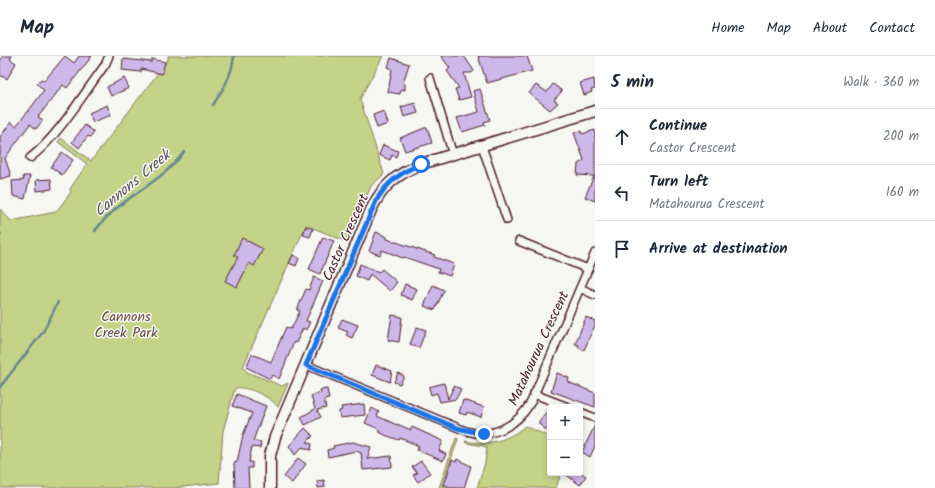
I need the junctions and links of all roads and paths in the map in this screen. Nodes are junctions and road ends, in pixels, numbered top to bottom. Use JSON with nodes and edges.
{"nodes":[{"id":1,"x":109,"y":56,"type":"edge"},
{"id":2,"x":430,"y":78,"type":"dead end"},
{"id":3,"x":595,"y":111,"type":"edge"},
{"id":4,"x":482,"y":146,"type":"junction"},
{"id":5,"x":453,"y":154,"type":"junction"},
{"id":6,"x":30,"y":158,"type":"dead end"},
{"id":7,"x":507,"y":220,"type":"dead end"},
{"id":8,"x":520,"y":241,"type":"dead end"},
{"id":9,"x":595,"y":252,"type":"edge"},
{"id":10,"x":588,"y":269,"type":"junction"},
{"id":11,"x":580,"y":288,"type":"junction"},
{"id":12,"x":595,"y":295,"type":"edge"},
{"id":13,"x":306,"y":365,"type":"junction"},
{"id":14,"x":534,"y":394,"type":"junction"},
{"id":15,"x":560,"y":404,"type":"edge"},
{"id":16,"x":583,"y":413,"type":"edge"},
{"id":17,"x":595,"y":418,"type":"edge"},
{"id":18,"x":270,"y":488,"type":"edge"}],
"edges":[{"from":1,"to":6,"type":"street"},
{"from":2,"to":5,"type":"street"},
{"from":3,"to":4,"type":"street","name":"Castor Crescent"},
{"from":4,"to":5,"type":"street","name":"Castor Crescent"},
{"from":4,"to":7,"type":"street"},
{"from":5,"to":13,"type":"street","name":"Castor Crescent"},
{"from":8,"to":10,"type":"street"},
{"from":9,"to":10,"type":"street","name":"Matahourua Crescent"},
{"from":10,"to":11,"type":"street","name":"Matahourua Crescent"},
{"from":11,"to":12,"type":"street"},
{"from":11,"to":14,"type":"street","name":"Matahourua Crescent"},
{"from":13,"to":14,"type":"street","name":"Matahourua Crescent"},
{"from":13,"to":18,"type":"street","name":"Castor Crescent"},
{"from":14,"to":15,"type":"street"},
{"from":16,"to":17,"type":"street"}]}
